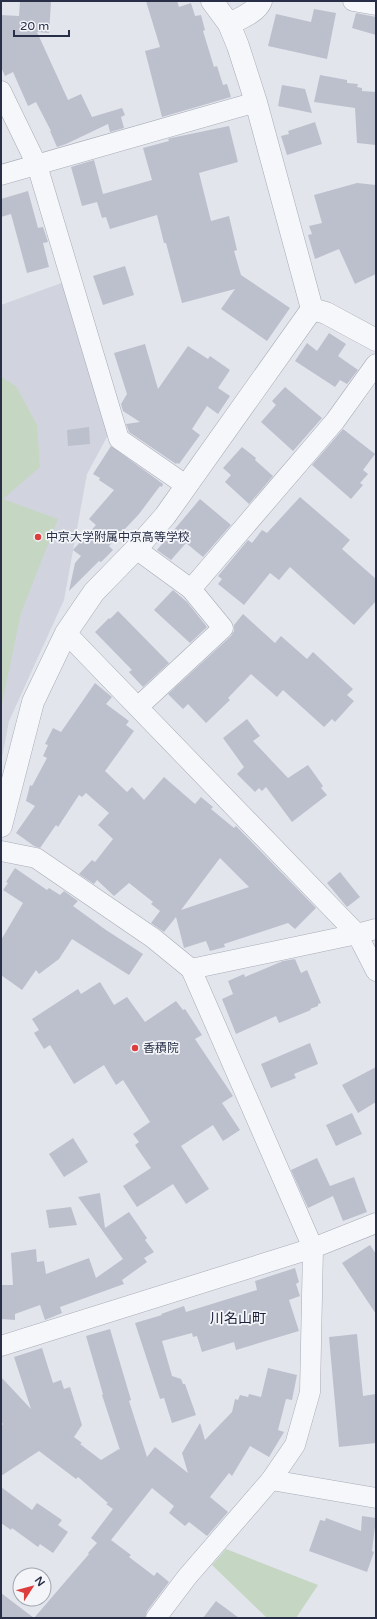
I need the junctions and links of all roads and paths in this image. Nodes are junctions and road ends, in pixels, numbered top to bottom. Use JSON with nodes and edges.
{"nodes":[{"id":1,"x":212,"y":1,"type":"edge"},
{"id":2,"x":262,"y":1,"type":"edge"},
{"id":3,"x":228,"y":24,"type":"junction"},
{"id":4,"x":1,"y":91,"type":"edge"},
{"id":5,"x":256,"y":102,"type":"junction"},
{"id":6,"x":37,"y":165,"type":"junction"},
{"id":7,"x":1,"y":174,"type":"edge"},
{"id":8,"x":312,"y":309,"type":"junction"},
{"id":9,"x":376,"y":340,"type":"edge"},
{"id":10,"x":376,"y":364,"type":"edge"},
{"id":11,"x":187,"y":486,"type":"junction"},
{"id":12,"x":136,"y":549,"type":"junction"},
{"id":13,"x":191,"y":589,"type":"junction"},
{"id":14,"x":66,"y":633,"type":"junction"},
{"id":15,"x":138,"y":707,"type":"junction"},
{"id":16,"x":1,"y":826,"type":"edge"},
{"id":17,"x":1,"y":851,"type":"edge"},
{"id":18,"x":376,"y":929,"type":"edge"},
{"id":19,"x":357,"y":934,"type":"junction"},
{"id":20,"x":191,"y":969,"type":"junction"},
{"id":21,"x":376,"y":971,"type":"edge"},
{"id":22,"x":376,"y":1223,"type":"edge"},
{"id":23,"x":314,"y":1248,"type":"junction"},
{"id":24,"x":1,"y":1346,"type":"edge"},
{"id":25,"x":271,"y":1480,"type":"junction"},
{"id":26,"x":376,"y":1498,"type":"edge"},
{"id":27,"x":156,"y":1618,"type":"edge"}],
"edges":[{"from":1,"to":3,"type":"street"},
{"from":2,"to":3,"type":"street"},
{"from":3,"to":5,"type":"street"},
{"from":4,"to":6,"type":"street"},
{"from":5,"to":6,"type":"street"},
{"from":5,"to":8,"type":"street"},
{"from":6,"to":7,"type":"street"},
{"from":6,"to":11,"type":"street"},
{"from":8,"to":9,"type":"street"},
{"from":8,"to":11,"type":"street"},
{"from":10,"to":13,"type":"street"},
{"from":11,"to":12,"type":"street"},
{"from":12,"to":13,"type":"street"},
{"from":12,"to":14,"type":"street"},
{"from":13,"to":15,"type":"street"},
{"from":14,"to":15,"type":"street"},
{"from":14,"to":16,"type":"street"},
{"from":15,"to":19,"type":"street"},
{"from":17,"to":20,"type":"street"},
{"from":18,"to":19,"type":"street"},
{"from":19,"to":20,"type":"street"},
{"from":19,"to":21,"type":"street"},
{"from":20,"to":23,"type":"street"},
{"from":22,"to":23,"type":"street"},
{"from":23,"to":24,"type":"street"},
{"from":23,"to":25,"type":"street"},
{"from":25,"to":26,"type":"street"},
{"from":25,"to":27,"type":"street"}]}
